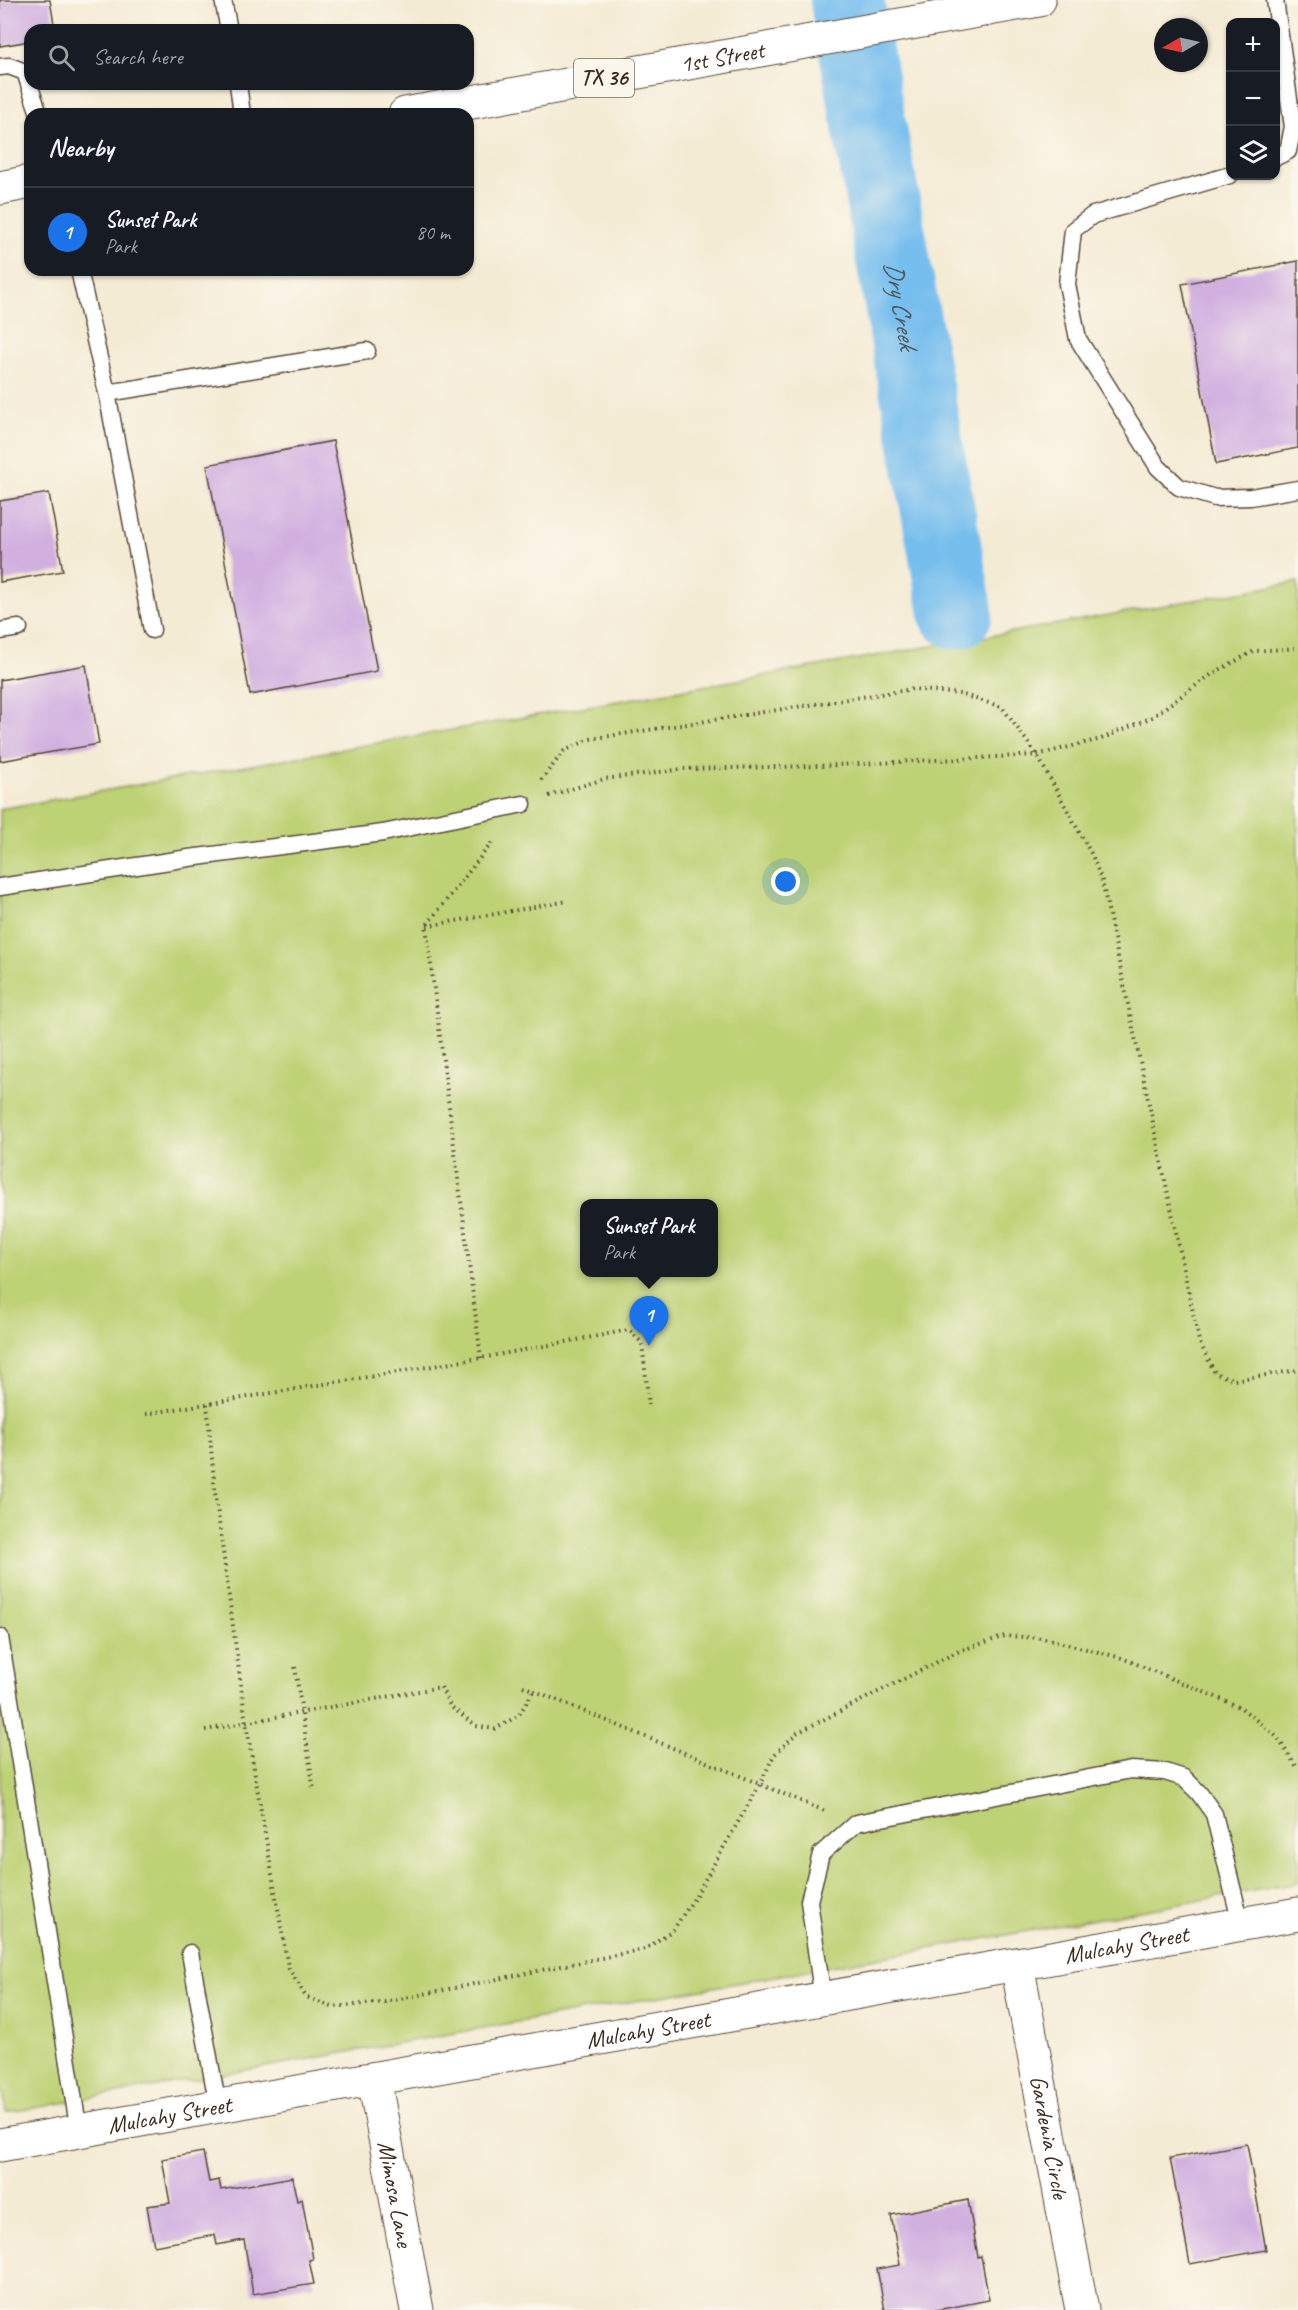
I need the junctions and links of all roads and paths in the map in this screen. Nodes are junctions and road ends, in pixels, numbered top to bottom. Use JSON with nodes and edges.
{"nodes":[{"id":1,"x":223,"y":0,"type":"edge"},
{"id":2,"x":1039,"y":0,"type":"edge"},
{"id":3,"x":1275,"y":0,"type":"edge"},
{"id":4,"x":229,"y":24,"type":"edge"},
{"id":5,"x":0,"y":67,"type":"edge"},
{"id":6,"x":24,"y":72,"type":"edge"},
{"id":7,"x":31,"y":90,"type":"edge"},
{"id":8,"x":239,"y":90,"type":"edge"},
{"id":9,"x":37,"y":108,"type":"edge"},
{"id":10,"x":241,"y":108,"type":"edge"},
{"id":11,"x":438,"y":108,"type":"edge"},
{"id":12,"x":1280,"y":155,"type":"edge"},
{"id":13,"x":1226,"y":176,"type":"edge"},
{"id":14,"x":24,"y":183,"type":"edge"},
{"id":15,"x":0,"y":188,"type":"edge"},
{"id":16,"x":80,"y":276,"type":"edge"},
{"id":17,"x":367,"y":351,"type":"dead end"},
{"id":18,"x":107,"y":393,"type":"junction"},
{"id":19,"x":1298,"y":489,"type":"edge"},
{"id":20,"x":19,"y":628,"type":"dead end"},
{"id":21,"x":152,"y":630,"type":"dead end"},
{"id":22,"x":0,"y":631,"type":"edge"},
{"id":23,"x":1298,"y":648,"type":"edge"},
{"id":24,"x":1037,"y":755,"type":"junction"},
{"id":25,"x":523,"y":804,"type":"junction"},
{"id":26,"x":0,"y":887,"type":"edge"},
{"id":27,"x":568,"y":901,"type":"dead end"},
{"id":28,"x":426,"y":926,"type":"junction"},
{"id":29,"x":481,"y":1358,"type":"junction"},
{"id":30,"x":1298,"y":1370,"type":"edge"},
{"id":31,"x":207,"y":1404,"type":"junction"},
{"id":32,"x":649,"y":1405,"type":"dead end"},
{"id":33,"x":146,"y":1414,"type":"dead end"},
{"id":34,"x":0,"y":1637,"type":"edge"},
{"id":35,"x":295,"y":1667,"type":"dead end"},
{"id":36,"x":523,"y":1686,"type":"dead end"},
{"id":37,"x":534,"y":1690,"type":"junction"},
{"id":38,"x":302,"y":1712,"type":"junction"},
{"id":39,"x":246,"y":1723,"type":"junction"},
{"id":40,"x":205,"y":1730,"type":"dead end"},
{"id":41,"x":1298,"y":1769,"type":"edge"},
{"id":42,"x":760,"y":1784,"type":"junction"},
{"id":43,"x":314,"y":1791,"type":"dead end"},
{"id":44,"x":856,"y":1823,"type":"junction"},
{"id":45,"x":1298,"y":1914,"type":"edge"},
{"id":46,"x":1241,"y":1924,"type":"junction"},
{"id":47,"x":190,"y":1953,"type":"dead end"},
{"id":48,"x":1017,"y":1964,"type":"junction"},
{"id":49,"x":823,"y":1999,"type":"junction"},
{"id":50,"x":374,"y":2079,"type":"junction"},
{"id":51,"x":218,"y":2107,"type":"junction"},
{"id":52,"x":79,"y":2132,"type":"junction"},
{"id":53,"x":0,"y":2145,"type":"edge"},
{"id":54,"x":417,"y":2310,"type":"edge"},
{"id":55,"x":1082,"y":2310,"type":"edge"}],
"edges":[{"from":1,"to":4,"type":"lane"},
{"from":2,"to":11,"type":"street","name":"1st Street","number":"TX 36"},
{"from":3,"to":12,"type":"lane"},
{"from":5,"to":6,"type":"lane"},
{"from":7,"to":9,"type":"lane"},
{"from":8,"to":10,"type":"lane"},
{"from":13,"to":19,"type":"lane"},
{"from":14,"to":15,"type":"street"},
{"from":16,"to":18,"type":"lane"},
{"from":17,"to":18,"type":"lane"},
{"from":18,"to":21,"type":"lane"},
{"from":20,"to":22,"type":"lane"},
{"from":23,"to":24,"type":"path"},
{"from":24,"to":25,"type":"path"},
{"from":24,"to":25,"type":"path"},
{"from":24,"to":30,"type":"path"},
{"from":25,"to":26,"type":"lane"},
{"from":25,"to":28,"type":"path"},
{"from":27,"to":28,"type":"path"},
{"from":28,"to":29,"type":"path"},
{"from":29,"to":31,"type":"path"},
{"from":29,"to":32,"type":"path"},
{"from":31,"to":33,"type":"path"},
{"from":31,"to":39,"type":"path"},
{"from":34,"to":52,"type":"lane"},
{"from":35,"to":38,"type":"path"},
{"from":36,"to":37,"type":"path"},
{"from":37,"to":38,"type":"path"},
{"from":37,"to":42,"type":"path"},
{"from":38,"to":39,"type":"path"},
{"from":38,"to":43,"type":"path"},
{"from":39,"to":40,"type":"path"},
{"from":39,"to":42,"type":"path"},
{"from":41,"to":42,"type":"path"},
{"from":42,"to":44,"type":"path"},
{"from":44,"to":46,"type":"lane"},
{"from":44,"to":49,"type":"lane"},
{"from":45,"to":46,"type":"street","name":"Mulcahy Street"},
{"from":46,"to":48,"type":"street","name":"Mulcahy Street"},
{"from":47,"to":51,"type":"lane"},
{"from":48,"to":49,"type":"street","name":"Mulcahy Street"},
{"from":48,"to":55,"type":"street","name":"Gardenia Circle"},
{"from":49,"to":50,"type":"street","name":"Mulcahy Street"},
{"from":50,"to":51,"type":"street","name":"Mulcahy Street"},
{"from":50,"to":54,"type":"street","name":"Mimosa Lane"},
{"from":51,"to":52,"type":"street","name":"Mulcahy Street"},
{"from":52,"to":53,"type":"street","name":"Mulcahy Street"}]}
